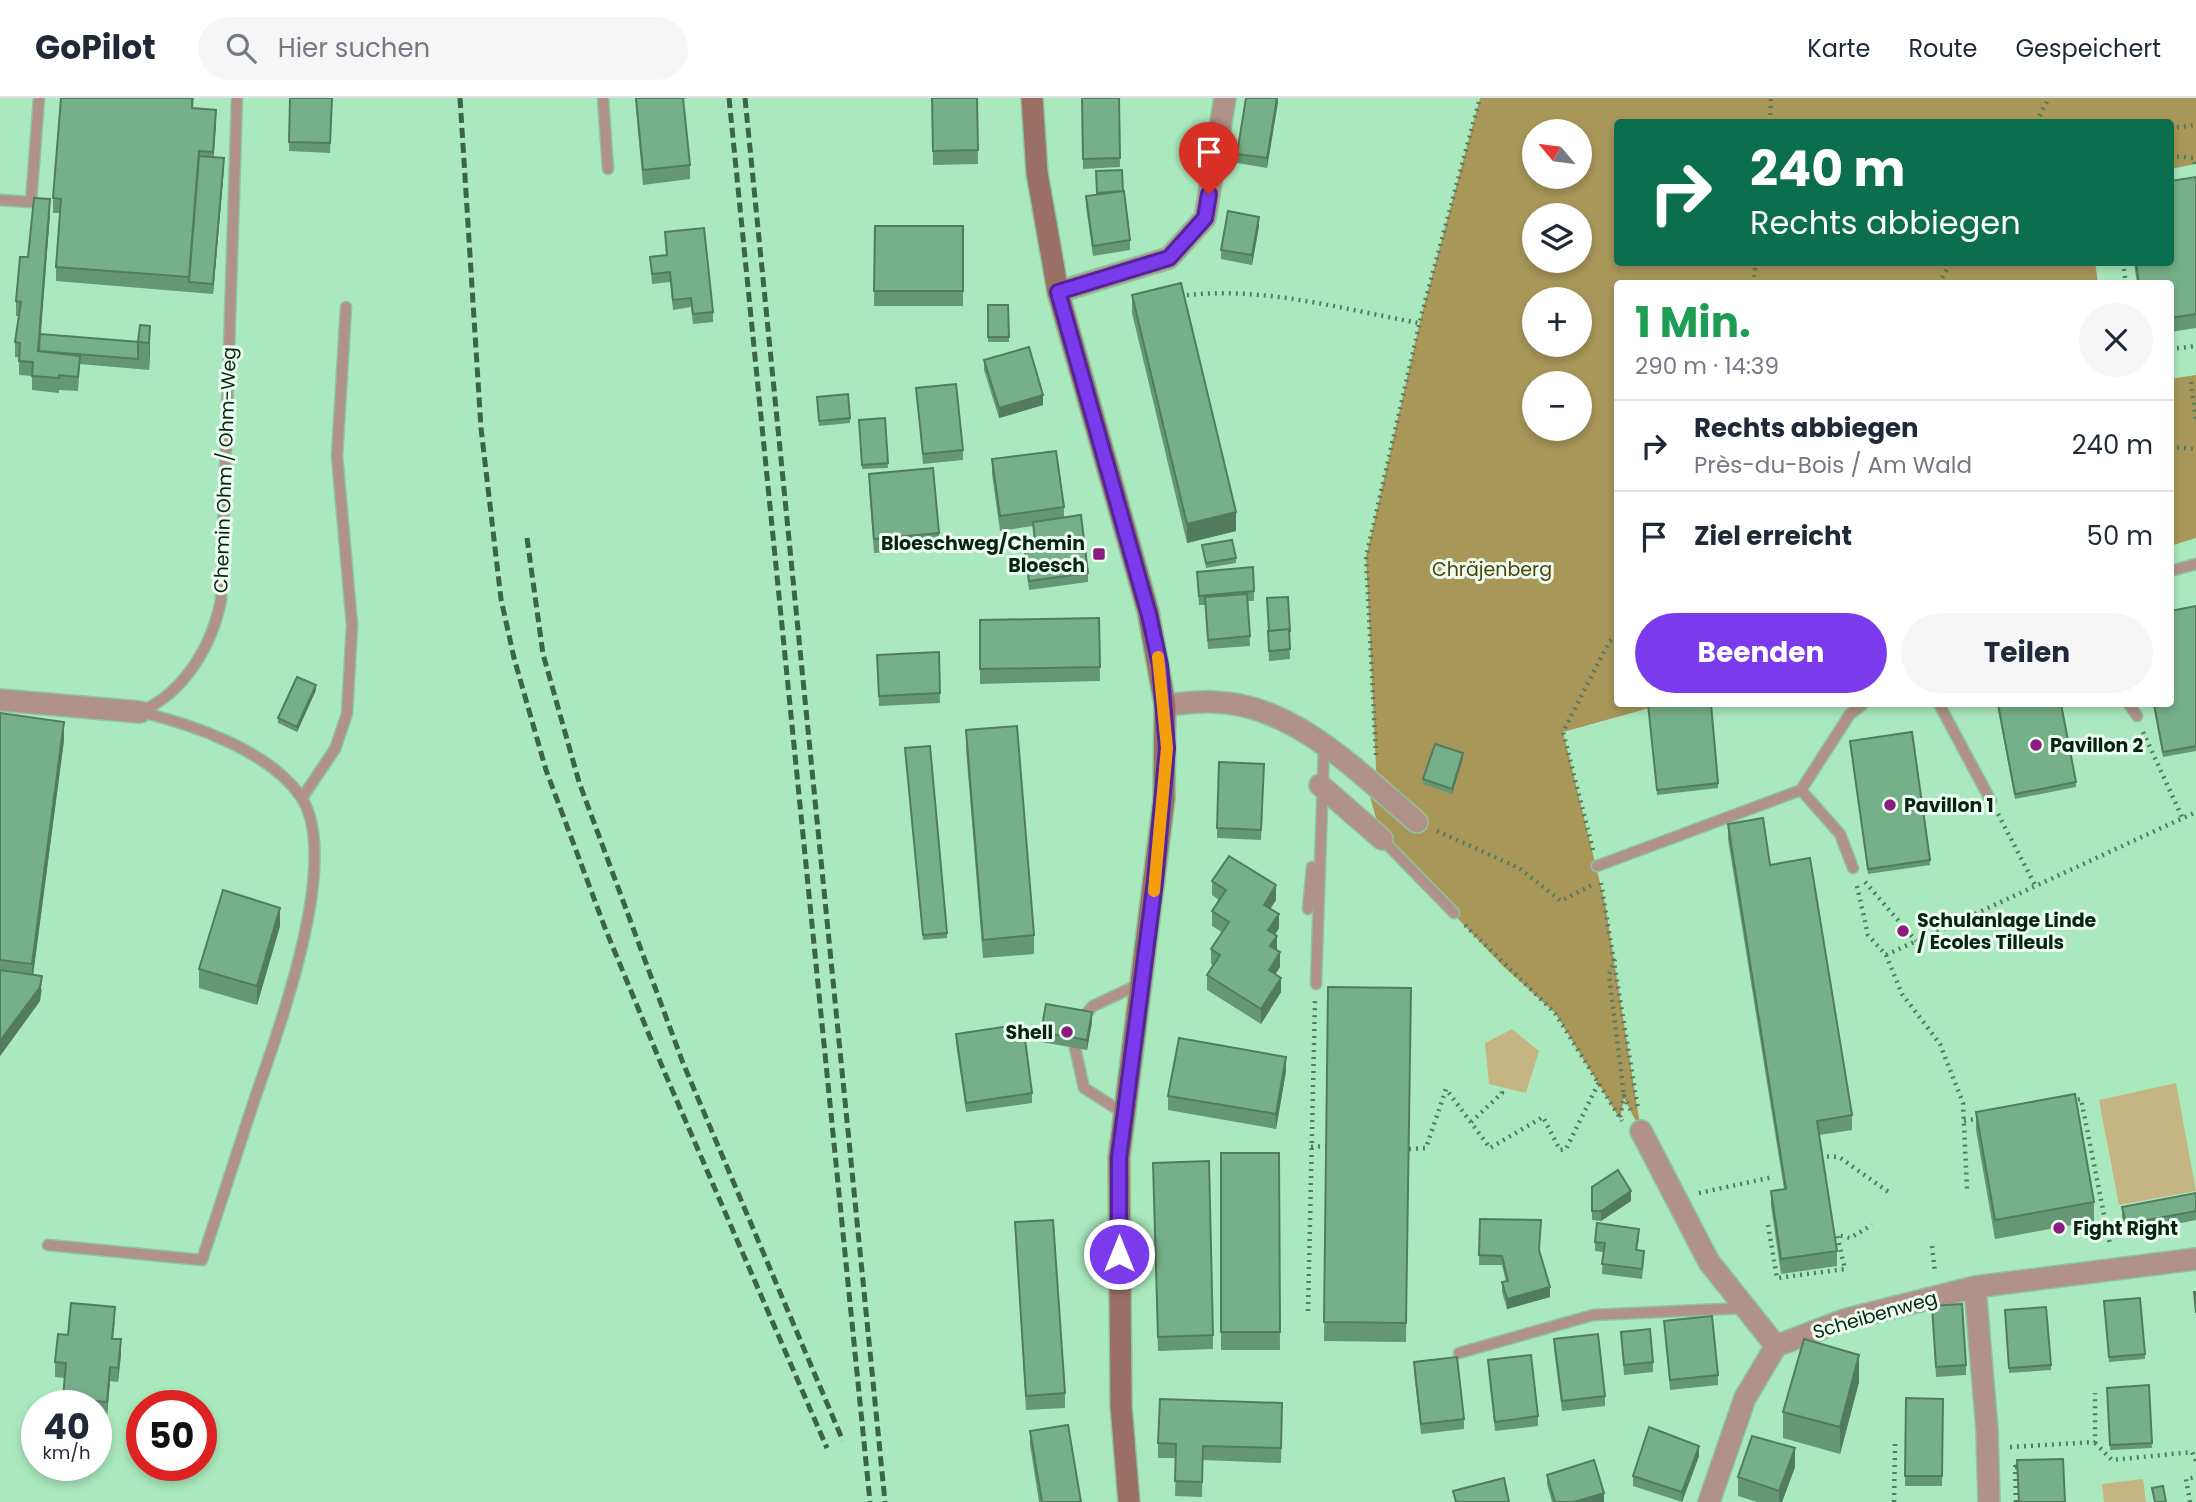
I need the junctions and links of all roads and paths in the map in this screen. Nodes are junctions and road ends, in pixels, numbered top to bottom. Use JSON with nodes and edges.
{"nodes":[{"id":1,"x":39,"y":98,"type":"edge"},
{"id":2,"x":237,"y":98,"type":"edge"},
{"id":3,"x":603,"y":98,"type":"edge"},
{"id":4,"x":1032,"y":98,"type":"edge"},
{"id":5,"x":1225,"y":98,"type":"edge"},
{"id":6,"x":1480,"y":98,"type":"edge"},
{"id":7,"x":1771,"y":98,"type":"edge"},
{"id":8,"x":2049,"y":98,"type":"edge"},
{"id":9,"x":1770,"y":119,"type":"edge"},
{"id":10,"x":2038,"y":119,"type":"edge"},
{"id":11,"x":2196,"y":125,"type":"edge"},
{"id":12,"x":2174,"y":128,"type":"edge"},
{"id":13,"x":2174,"y":156,"type":"edge"},
{"id":14,"x":2196,"y":168,"type":"edge"},
{"id":15,"x":608,"y":169,"type":"dead end"},
{"id":16,"x":0,"y":200,"type":"edge"},
{"id":17,"x":1058,"y":292,"type":"junction"},
{"id":18,"x":1177,"y":297,"type":"edge"},
{"id":19,"x":346,"y":307,"type":"dead end"},
{"id":20,"x":1419,"y":323,"type":"junction"},
{"id":21,"x":2196,"y":346,"type":"edge"},
{"id":22,"x":2174,"y":349,"type":"edge"},
{"id":23,"x":2191,"y":382,"type":"dead end"},
{"id":24,"x":2196,"y":419,"type":"edge"},
{"id":25,"x":2174,"y":447,"type":"edge"},
{"id":26,"x":2196,"y":449,"type":"edge"},
{"id":27,"x":2196,"y":564,"type":"edge"},
{"id":28,"x":2174,"y":570,"type":"edge"},
{"id":29,"x":1614,"y":639,"type":"edge"},
{"id":30,"x":0,"y":700,"type":"edge"},
{"id":31,"x":1165,"y":705,"type":"junction"},
{"id":32,"x":1859,"y":707,"type":"edge"},
{"id":33,"x":1941,"y":707,"type":"edge"},
{"id":34,"x":2131,"y":707,"type":"edge"},
{"id":35,"x":140,"y":712,"type":"junction"},
{"id":36,"x":2137,"y":716,"type":"joint"},
{"id":37,"x":1324,"y":742,"type":"junction"},
{"id":38,"x":1320,"y":785,"type":"junction"},
{"id":39,"x":1377,"y":788,"type":"junction"},
{"id":40,"x":1801,"y":790,"type":"junction"},
{"id":41,"x":302,"y":798,"type":"junction"},
{"id":42,"x":1991,"y":802,"type":"dead end"},
{"id":43,"x":2196,"y":812,"type":"edge"},
{"id":44,"x":2182,"y":817,"type":"junction"},
{"id":45,"x":1417,"y":822,"type":"joint"},
{"id":46,"x":2011,"y":837,"type":"dead end"},
{"id":47,"x":1381,"y":839,"type":"joint"},
{"id":48,"x":1597,"y":866,"type":"junction"},
{"id":49,"x":1853,"y":868,"type":"junction"},
{"id":50,"x":1600,"y":881,"type":"junction"},
{"id":51,"x":2035,"y":886,"type":"junction"},
{"id":52,"x":1308,"y":909,"type":"dead end"},
{"id":53,"x":1454,"y":913,"type":"joint"},
{"id":54,"x":1916,"y":941,"type":"junction"},
{"id":55,"x":1886,"y":955,"type":"junction"},
{"id":56,"x":1615,"y":959,"type":"junction"},
{"id":57,"x":1140,"y":984,"type":"junction"},
{"id":58,"x":1316,"y":984,"type":"joint"},
{"id":59,"x":1081,"y":1020,"type":"edge"},
{"id":60,"x":1075,"y":1048,"type":"edge"},
{"id":61,"x":1599,"y":1082,"type":"junction"},
{"id":62,"x":1501,"y":1087,"type":"dead end"},
{"id":63,"x":1624,"y":1096,"type":"dead end"},
{"id":64,"x":2068,"y":1102,"type":"edge"},
{"id":65,"x":1125,"y":1114,"type":"junction"},
{"id":66,"x":1990,"y":1116,"type":"edge"},
{"id":67,"x":1620,"y":1119,"type":"dead end"},
{"id":68,"x":1964,"y":1121,"type":"junction"},
{"id":69,"x":1471,"y":1122,"type":"junction"},
{"id":70,"x":1640,"y":1130,"type":"joint"},
{"id":71,"x":1311,"y":1146,"type":"junction"},
{"id":72,"x":1326,"y":1146,"type":"edge"},
{"id":73,"x":1409,"y":1149,"type":"edge"},
{"id":74,"x":1820,"y":1156,"type":"edge"},
{"id":75,"x":1773,"y":1177,"type":"dead end"},
{"id":76,"x":1967,"y":1190,"type":"dead end"},
{"id":77,"x":1890,"y":1193,"type":"dead end"},
{"id":78,"x":1675,"y":1198,"type":"junction"},
{"id":79,"x":1768,"y":1225,"type":"dead end"},
{"id":80,"x":1872,"y":1225,"type":"dead end"},
{"id":81,"x":48,"y":1245,"type":"dead end"},
{"id":82,"x":2110,"y":1245,"type":"dead end"},
{"id":83,"x":1932,"y":1246,"type":"dead end"},
{"id":84,"x":2196,"y":1259,"type":"edge"},
{"id":85,"x":1936,"y":1274,"type":"dead end"},
{"id":86,"x":1975,"y":1287,"type":"junction"},
{"id":87,"x":1745,"y":1308,"type":"junction"},
{"id":88,"x":1308,"y":1311,"type":"dead end"},
{"id":89,"x":1776,"y":1346,"type":"junction"},
{"id":90,"x":1459,"y":1353,"type":"dead end"},
{"id":91,"x":2095,"y":1393,"type":"dead end"},
{"id":92,"x":2095,"y":1442,"type":"junction"},
{"id":93,"x":1895,"y":1444,"type":"dead end"},
{"id":94,"x":1998,"y":1448,"type":"dead end"},
{"id":95,"x":2196,"y":1461,"type":"edge"},
{"id":96,"x":2026,"y":1466,"type":"edge"},
{"id":97,"x":2196,"y":1477,"type":"edge"},
{"id":98,"x":1129,"y":1502,"type":"edge"},
{"id":99,"x":1709,"y":1502,"type":"edge"},
{"id":100,"x":1894,"y":1502,"type":"edge"},
{"id":101,"x":1989,"y":1502,"type":"edge"},
{"id":102,"x":2016,"y":1502,"type":"edge"},
{"id":103,"x":2190,"y":1502,"type":"edge"}],
"edges":[{"from":1,"to":16,"type":"lane"},
{"from":2,"to":35,"type":"lane","name":"Chemin Ohm / Ohm-Weg"},
{"from":3,"to":15,"type":"lane"},
{"from":4,"to":17,"type":"main road"},
{"from":5,"to":17,"type":"street"},
{"from":6,"to":20,"type":"path"},
{"from":7,"to":9,"type":"path"},
{"from":8,"to":10,"type":"path"},
{"from":11,"to":12,"type":"path"},
{"from":13,"to":14,"type":"path"},
{"from":17,"to":31,"type":"main road"},
{"from":18,"to":20,"type":"path"},
{"from":19,"to":41,"type":"lane"},
{"from":20,"to":39,"type":"path"},
{"from":21,"to":22,"type":"path"},
{"from":23,"to":24,"type":"path"},
{"from":25,"to":26,"type":"path"},
{"from":27,"to":28,"type":"lane"},
{"from":29,"to":48,"type":"path"},
{"from":30,"to":35,"type":"street"},
{"from":31,"to":37,"type":"street"},
{"from":31,"to":57,"type":"main road"},
{"from":32,"to":40,"type":"lane"},
{"from":33,"to":42,"type":"lane"},
{"from":34,"to":36,"type":"lane"},
{"from":35,"to":41,"type":"lane"},
{"from":36,"to":44,"type":"path"},
{"from":37,"to":38,"type":"lane"},
{"from":37,"to":39,"type":"street"},
{"from":38,"to":47,"type":"street"},
{"from":38,"to":52,"type":"lane"},
{"from":38,"to":58,"type":"lane"},
{"from":39,"to":45,"type":"street"},
{"from":40,"to":48,"type":"lane"},
{"from":40,"to":49,"type":"lane"},
{"from":41,"to":81,"type":"lane"},
{"from":43,"to":44,"type":"path"},
{"from":44,"to":51,"type":"path"},
{"from":45,"to":50,"type":"path"},
{"from":46,"to":51,"type":"path"},
{"from":47,"to":53,"type":"lane"},
{"from":48,"to":50,"type":"path"},
{"from":49,"to":54,"type":"path"},
{"from":49,"to":55,"type":"path"},
{"from":50,"to":56,"type":"path"},
{"from":51,"to":54,"type":"path"},
{"from":53,"to":61,"type":"path"},
{"from":54,"to":55,"type":"path"},
{"from":55,"to":68,"type":"path"},
{"from":56,"to":63,"type":"path"},
{"from":56,"to":70,"type":"path"},
{"from":57,"to":59,"type":"lane"},
{"from":57,"to":65,"type":"main road"},
{"from":58,"to":71,"type":"path"},
{"from":60,"to":65,"type":"lane"},
{"from":61,"to":67,"type":"path"},
{"from":61,"to":69,"type":"path"},
{"from":62,"to":69,"type":"path"},
{"from":64,"to":82,"type":"path"},
{"from":65,"to":98,"type":"main road"},
{"from":66,"to":68,"type":"path"},
{"from":68,"to":76,"type":"path"},
{"from":69,"to":73,"type":"path"},
{"from":70,"to":78,"type":"street"},
{"from":71,"to":72,"type":"path"},
{"from":71,"to":88,"type":"path"},
{"from":74,"to":77,"type":"path"},
{"from":75,"to":78,"type":"path"},
{"from":78,"to":87,"type":"street"},
{"from":79,"to":80,"type":"path"},
{"from":83,"to":85,"type":"path"},
{"from":84,"to":86,"type":"street","name":"Scheibenweg"},
{"from":86,"to":89,"type":"street","name":"Scheibenweg"},
{"from":86,"to":101,"type":"street"},
{"from":87,"to":89,"type":"street"},
{"from":87,"to":90,"type":"lane"},
{"from":89,"to":99,"type":"street"},
{"from":91,"to":92,"type":"path"},
{"from":92,"to":94,"type":"path"},
{"from":92,"to":95,"type":"path"},
{"from":93,"to":100,"type":"path"},
{"from":96,"to":102,"type":"path"},
{"from":97,"to":103,"type":"path"}]}
